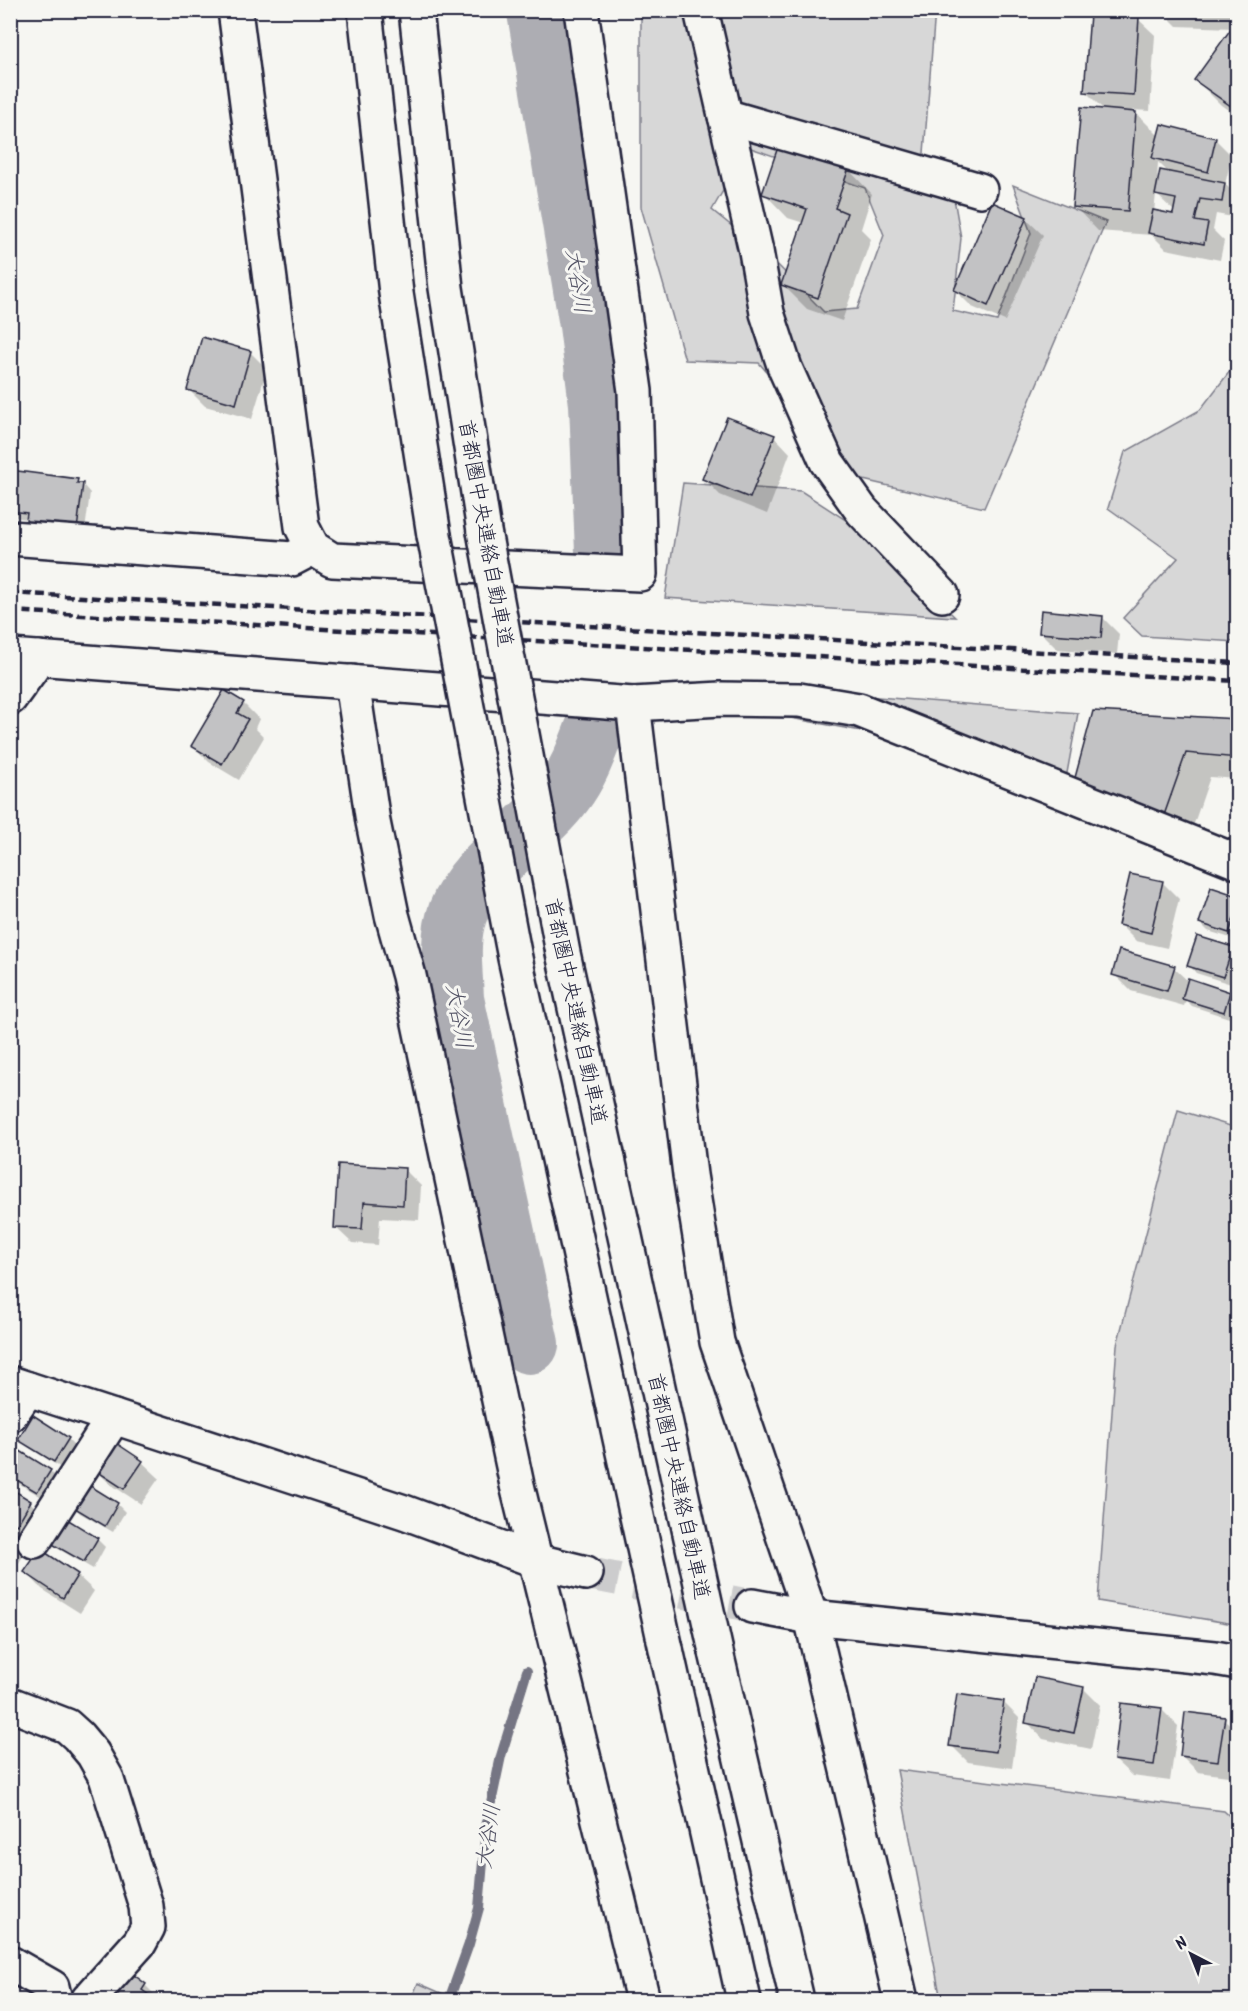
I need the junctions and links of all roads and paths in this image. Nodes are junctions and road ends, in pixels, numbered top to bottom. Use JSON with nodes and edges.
{"nodes":[{"id":1,"x":235,"y":10,"type":"edge"},
{"id":2,"x":365,"y":10,"type":"edge"},
{"id":3,"x":416,"y":10,"type":"edge"},
{"id":4,"x":581,"y":10,"type":"edge"},
{"id":5,"x":701,"y":10,"type":"edge"},
{"id":6,"x":725,"y":116,"type":"junction"},
{"id":7,"x":980,"y":189,"type":"dead end"},
{"id":8,"x":10,"y":538,"type":"edge"},
{"id":9,"x":313,"y":548,"type":"junction"},
{"id":10,"x":942,"y":595,"type":"dead end"},
{"id":11,"x":25,"y":657,"type":"edge"},
{"id":12,"x":352,"y":682,"type":"junction"},
{"id":13,"x":10,"y":698,"type":"edge"},
{"id":14,"x":633,"y":704,"type":"junction"},
{"id":15,"x":1238,"y":862,"type":"edge"},
{"id":16,"x":16,"y":1395,"type":"edge"},
{"id":17,"x":114,"y":1417,"type":"junction"},
{"id":18,"x":34,"y":1540,"type":"dead end"},
{"id":19,"x":537,"y":1561,"type":"junction"},
{"id":20,"x":586,"y":1573,"type":"tunnel mouth"},
{"id":21,"x":752,"y":1606,"type":"tunnel mouth"},
{"id":22,"x":811,"y":1617,"type":"junction"},
{"id":23,"x":1238,"y":1662,"type":"edge"},
{"id":24,"x":10,"y":1704,"type":"edge"},
{"id":25,"x":10,"y":1963,"type":"edge"},
{"id":26,"x":62,"y":1996,"type":"edge"},
{"id":27,"x":88,"y":2001,"type":"edge"},
{"id":28,"x":643,"y":2001,"type":"edge"},
{"id":29,"x":744,"y":2001,"type":"edge"},
{"id":30,"x":797,"y":2001,"type":"edge"},
{"id":31,"x":902,"y":2001,"type":"edge"}],
"edges":[{"from":1,"to":9,"type":"main road"},
{"from":2,"to":29,"type":"main road","bridge":true},
{"from":3,"to":30,"type":"main road","name":"首都圏中央連絡自動車道","bridge":true},
{"from":4,"to":9,"type":"main road"},
{"from":5,"to":6,"type":"main road"},
{"from":6,"to":7,"type":"main road"},
{"from":6,"to":10,"type":"main road"},
{"from":8,"to":9,"type":"main road"},
{"from":11,"to":12,"type":"main road"},
{"from":11,"to":13,"type":"main road"},
{"from":12,"to":14,"type":"main road"},
{"from":12,"to":19,"type":"main road"},
{"from":14,"to":15,"type":"main road"},
{"from":14,"to":22,"type":"main road"},
{"from":16,"to":17,"type":"main road"},
{"from":17,"to":18,"type":"main road"},
{"from":17,"to":19,"type":"main road"},
{"from":19,"to":20,"type":"main road"},
{"from":19,"to":28,"type":"main road"},
{"from":21,"to":22,"type":"main road"},
{"from":22,"to":23,"type":"main road"},
{"from":22,"to":31,"type":"main road"},
{"from":24,"to":27,"type":"main road"},
{"from":25,"to":26,"type":"main road"}]}
